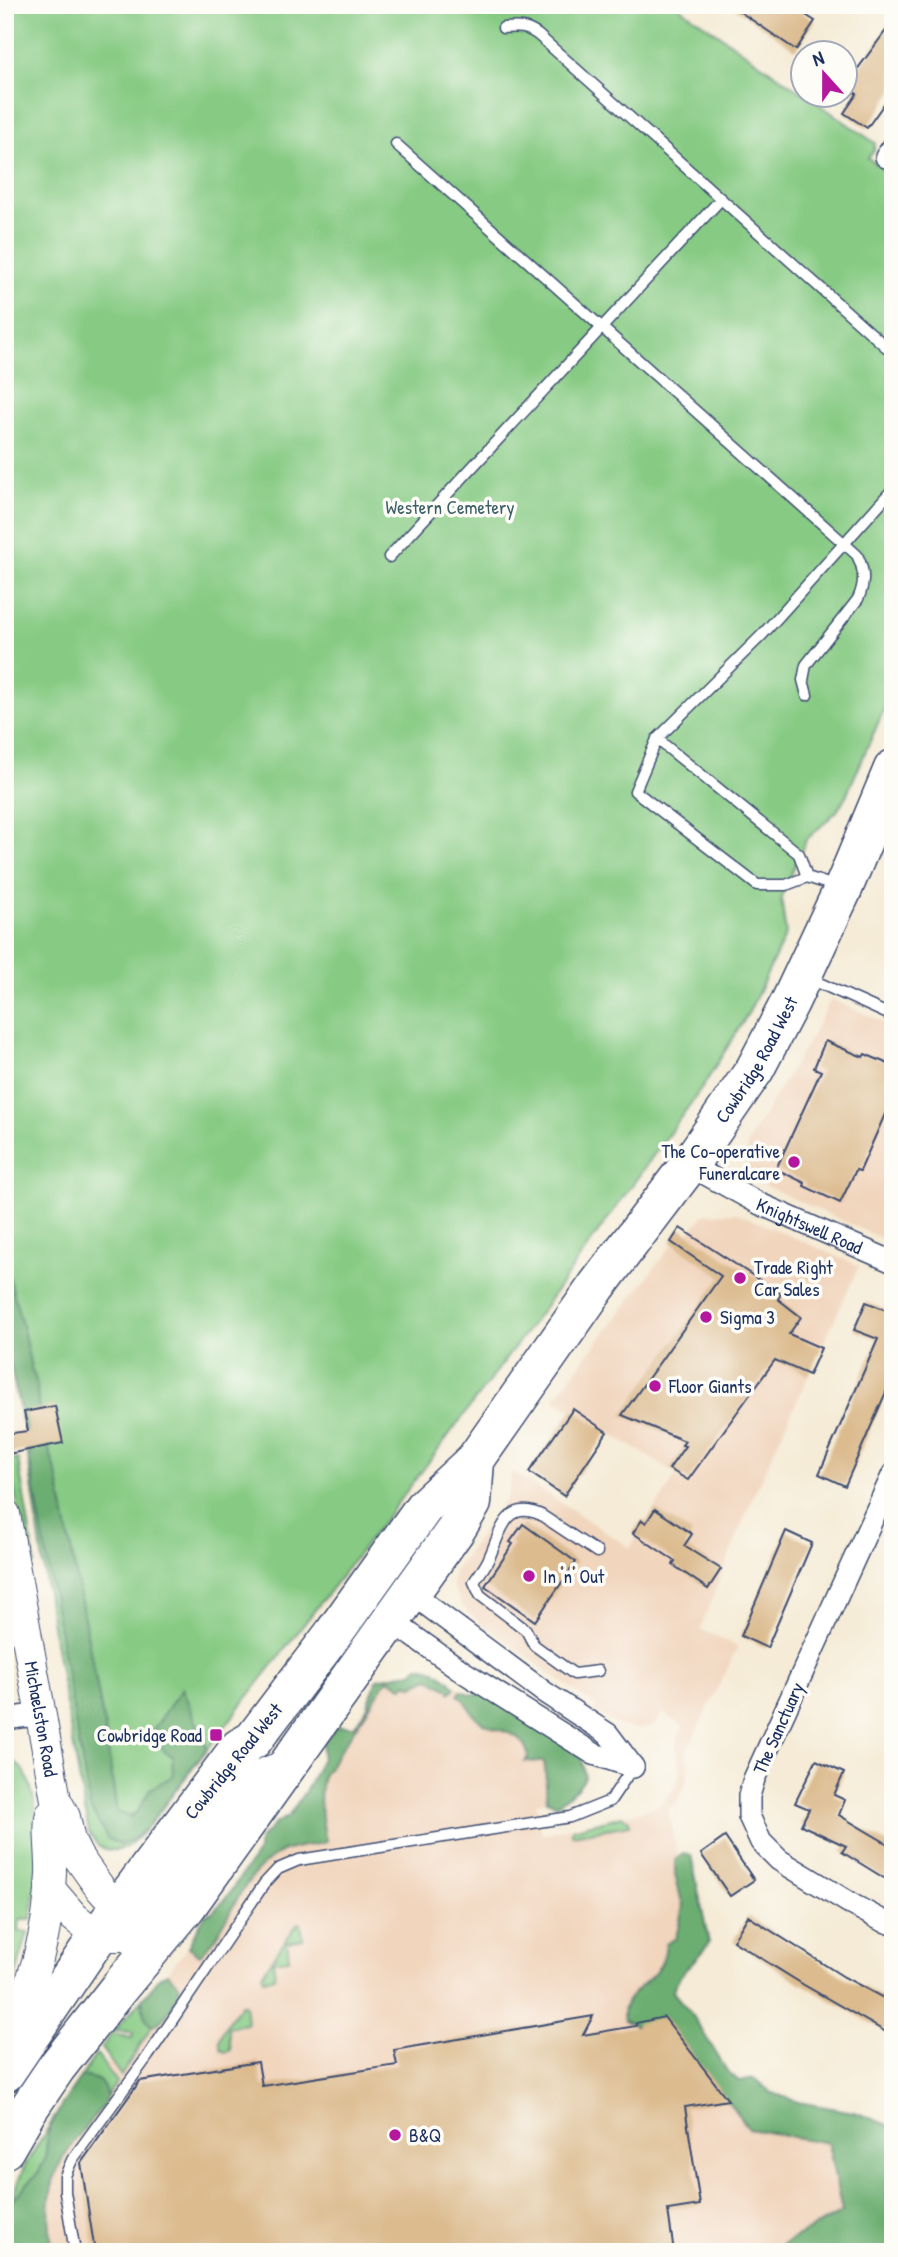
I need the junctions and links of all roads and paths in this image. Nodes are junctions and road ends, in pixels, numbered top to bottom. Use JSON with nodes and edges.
{"nodes":[{"id":1,"x":503,"y":28,"type":"dead end"},
{"id":2,"x":396,"y":144,"type":"dead end"},
{"id":3,"x":721,"y":199,"type":"junction"},
{"id":4,"x":601,"y":328,"type":"junction"},
{"id":5,"x":893,"y":353,"type":"edge"},
{"id":6,"x":893,"y":489,"type":"edge"},
{"id":7,"x":845,"y":542,"type":"junction"},
{"id":8,"x":389,"y":557,"type":"dead end"},
{"id":9,"x":807,"y":695,"type":"dead end"},
{"id":10,"x":657,"y":739,"type":"junction"},
{"id":11,"x":893,"y":769,"type":"edge"},
{"id":12,"x":807,"y":877,"type":"junction"},
{"id":13,"x":843,"y":889,"type":"junction"},
{"id":14,"x":803,"y":975,"type":"junction"},
{"id":15,"x":893,"y":1004,"type":"edge"},
{"id":16,"x":689,"y":1165,"type":"junction"},
{"id":17,"x":893,"y":1262,"type":"edge"},
{"id":18,"x":475,"y":1460,"type":"junction"},
{"id":19,"x":893,"y":1474,"type":"edge"},
{"id":20,"x":5,"y":1514,"type":"edge"},
{"id":21,"x":597,"y":1552,"type":"dead end"},
{"id":22,"x":370,"y":1584,"type":"junction"},
{"id":23,"x":401,"y":1606,"type":"junction"},
{"id":24,"x":598,"y":1671,"type":"dead end"},
{"id":25,"x":42,"y":1714,"type":"junction"},
{"id":26,"x":5,"y":1719,"type":"edge"},
{"id":27,"x":633,"y":1767,"type":"junction"},
{"id":28,"x":56,"y":1800,"type":"junction"},
{"id":29,"x":50,"y":1889,"type":"junction"},
{"id":30,"x":893,"y":1924,"type":"edge"},
{"id":31,"x":123,"y":1933,"type":"junction"},
{"id":32,"x":5,"y":2036,"type":"edge"},
{"id":33,"x":5,"y":2073,"type":"edge"},
{"id":34,"x":5,"y":2149,"type":"edge"},
{"id":35,"x":75,"y":2252,"type":"edge"}],
"edges":[{"from":1,"to":3,"type":"lane"},
{"from":2,"to":4,"type":"lane"},
{"from":3,"to":4,"type":"lane"},
{"from":3,"to":5,"type":"lane"},
{"from":4,"to":7,"type":"lane"},
{"from":4,"to":8,"type":"lane"},
{"from":6,"to":7,"type":"lane"},
{"from":7,"to":9,"type":"lane"},
{"from":7,"to":10,"type":"lane"},
{"from":10,"to":12,"type":"lane"},
{"from":10,"to":12,"type":"lane"},
{"from":11,"to":13,"type":"highway","name":"Cowbridge Road West"},
{"from":12,"to":13,"type":"lane"},
{"from":13,"to":14,"type":"highway","name":"Cowbridge Road West"},
{"from":14,"to":15,"type":"lane"},
{"from":14,"to":16,"type":"highway","name":"Cowbridge Road West"},
{"from":16,"to":17,"type":"street","name":"Knightswell Road"},
{"from":16,"to":18,"type":"highway","name":"Cowbridge Road West"},
{"from":18,"to":22,"type":"highway","name":"Cowbridge Road West"},
{"from":18,"to":23,"type":"highway","name":"Cowbridge Road West"},
{"from":19,"to":30,"type":"street","name":"The Sanctuary"},
{"from":20,"to":25,"type":"street","name":"Michaelston Road"},
{"from":21,"to":24,"type":"lane"},
{"from":22,"to":23,"type":"street"},
{"from":22,"to":23,"type":"street"},
{"from":22,"to":31,"type":"highway","name":"Cowbridge Road West"},
{"from":23,"to":27,"type":"street"},
{"from":23,"to":27,"type":"street"},
{"from":23,"to":31,"type":"highway","name":"Cowbridge Road West"},
{"from":25,"to":26,"type":"street"},
{"from":25,"to":28,"type":"street","name":"Michaelston Road"},
{"from":27,"to":35,"type":"lane"},
{"from":28,"to":29,"type":"street","name":"Michaelston Road"},
{"from":28,"to":31,"type":"street","name":"Michaelston Road"},
{"from":29,"to":31,"type":"street"},
{"from":29,"to":32,"type":"street","name":"Michaelston Road"},
{"from":31,"to":33,"type":"highway","name":"Cowbridge Road West"},
{"from":31,"to":34,"type":"highway","name":"Cowbridge Road West"}]}
